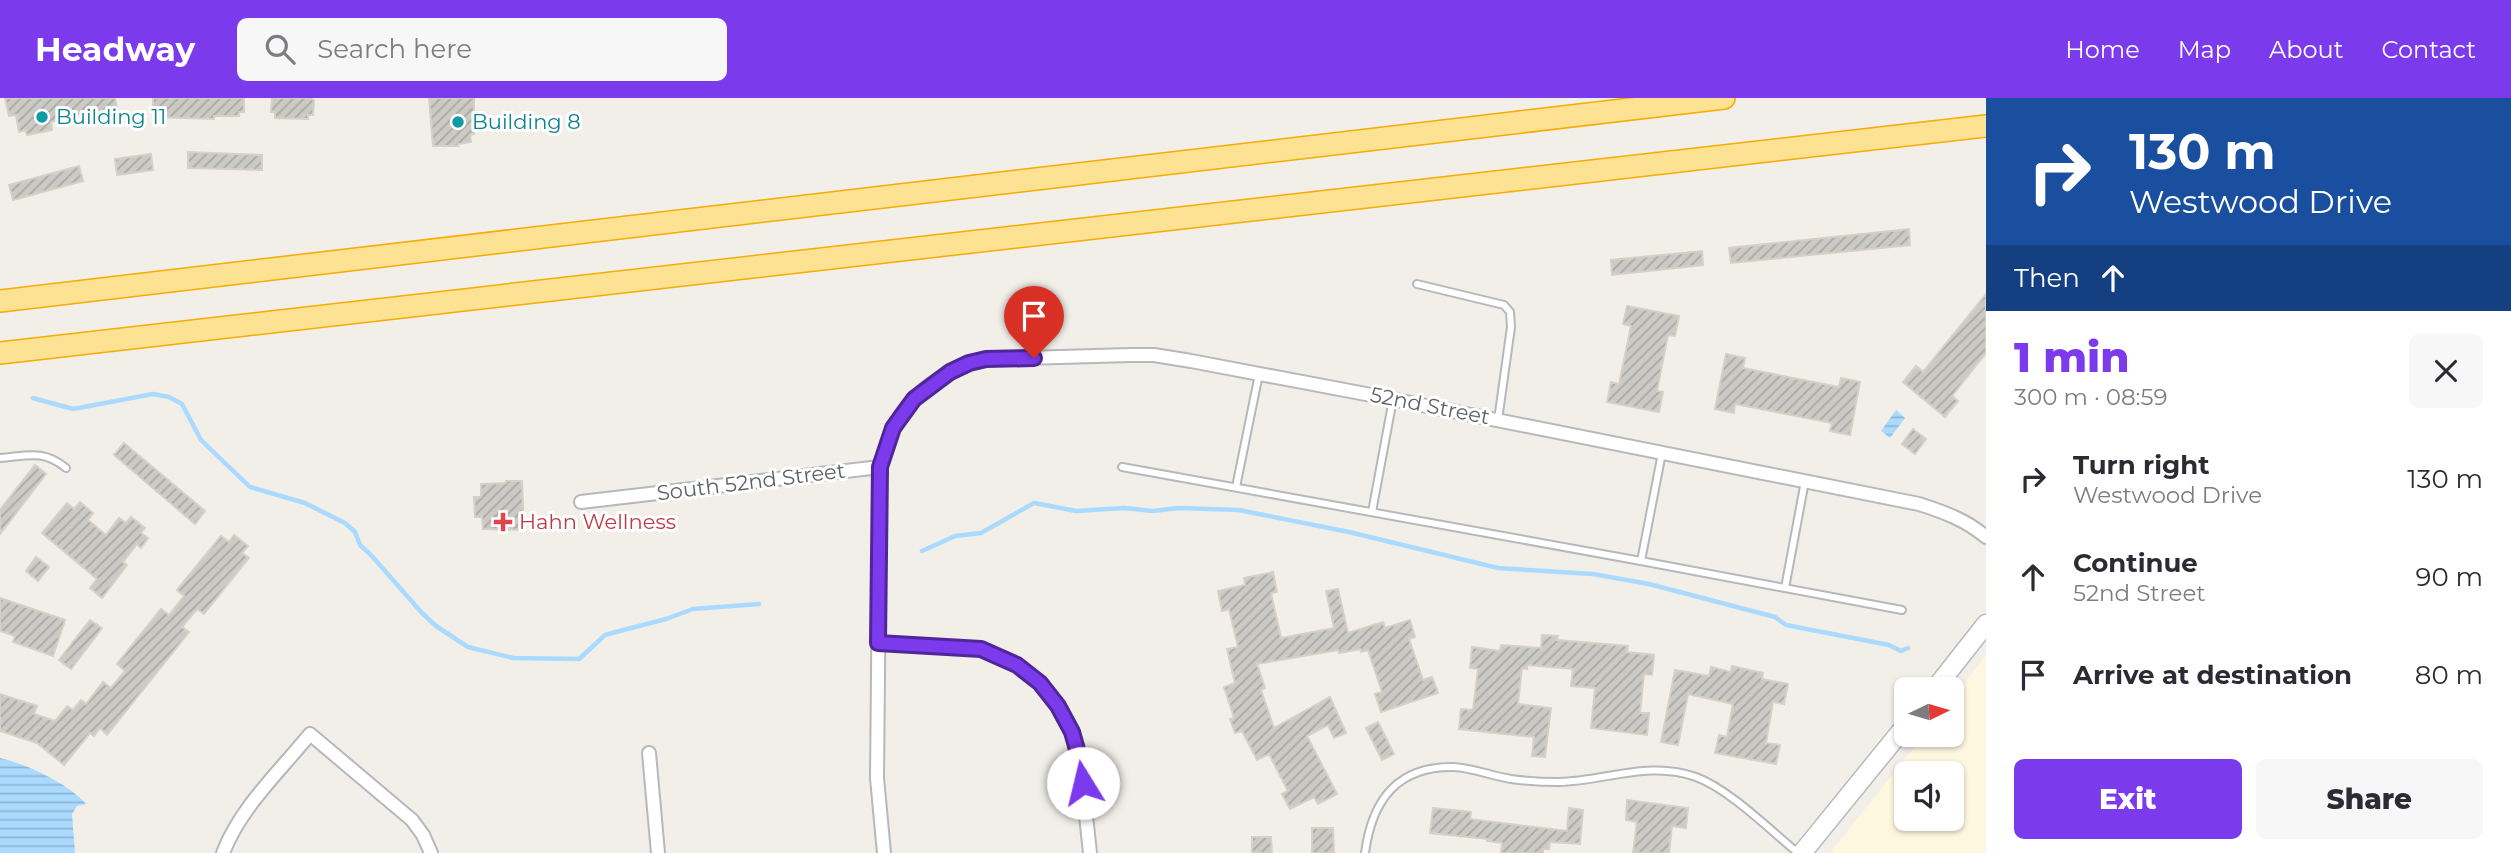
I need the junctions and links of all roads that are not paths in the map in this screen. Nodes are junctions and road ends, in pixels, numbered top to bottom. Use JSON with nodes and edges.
{"nodes":[{"id":1,"x":1724,"y":98,"type":"edge"},
{"id":2,"x":1986,"y":126,"type":"edge"},
{"id":3,"x":1417,"y":284,"type":"dead end"},
{"id":4,"x":0,"y":301,"type":"edge"},
{"id":5,"x":0,"y":352,"type":"edge"},
{"id":6,"x":1259,"y":374,"type":"junction"},
{"id":7,"x":1393,"y":399,"type":"junction"},
{"id":8,"x":1498,"y":420,"type":"junction"},
{"id":9,"x":1662,"y":453,"type":"junction"},
{"id":10,"x":0,"y":458,"type":"edge"},
{"id":11,"x":880,"y":467,"type":"junction"},
{"id":12,"x":1122,"y":467,"type":"dead end"},
{"id":13,"x":66,"y":468,"type":"dead end"},
{"id":14,"x":1805,"y":481,"type":"junction"},
{"id":15,"x":1236,"y":488,"type":"junction"},
{"id":16,"x":580,"y":502,"type":"dead end"},
{"id":17,"x":1372,"y":512,"type":"junction"},
{"id":18,"x":1986,"y":537,"type":"edge"},
{"id":19,"x":1641,"y":561,"type":"junction"},
{"id":20,"x":1785,"y":588,"type":"junction"},
{"id":21,"x":1902,"y":610,"type":"dead end"},
{"id":22,"x":1986,"y":624,"type":"edge"},
{"id":23,"x":878,"y":643,"type":"junction"},
{"id":24,"x":1944,"y":677,"type":"edge"},
{"id":25,"x":1894,"y":739,"type":"edge"},
{"id":26,"x":649,"y":753,"type":"dead end"},
{"id":27,"x":223,"y":853,"type":"edge"},
{"id":28,"x":431,"y":853,"type":"edge"},
{"id":29,"x":658,"y":853,"type":"edge"},
{"id":30,"x":884,"y":853,"type":"edge"},
{"id":31,"x":1090,"y":853,"type":"edge"},
{"id":32,"x":1365,"y":853,"type":"edge"},
{"id":33,"x":1800,"y":853,"type":"edge"}],
"edges":[{"from":1,"to":4,"type":"highway"},
{"from":2,"to":5,"type":"highway"},
{"from":3,"to":8,"type":"lane"},
{"from":6,"to":7,"type":"street","name":"52nd Street"},
{"from":6,"to":11,"type":"street","name":"52nd Street"},
{"from":6,"to":15,"type":"lane"},
{"from":7,"to":8,"type":"street","name":"52nd Street"},
{"from":7,"to":17,"type":"lane"},
{"from":8,"to":9,"type":"street","name":"52nd Street"},
{"from":9,"to":14,"type":"street","name":"52nd Street"},
{"from":9,"to":19,"type":"lane"},
{"from":10,"to":13,"type":"lane"},
{"from":11,"to":16,"type":"street","name":"South 52nd Street"},
{"from":11,"to":23,"type":"street","name":"52nd Street"},
{"from":12,"to":15,"type":"lane"},
{"from":14,"to":18,"type":"street","name":"52nd Street"},
{"from":14,"to":20,"type":"lane"},
{"from":15,"to":17,"type":"lane"},
{"from":17,"to":19,"type":"lane"},
{"from":19,"to":20,"type":"lane"},
{"from":20,"to":21,"type":"lane"},
{"from":22,"to":24,"type":"main road"},
{"from":23,"to":30,"type":"street","name":"52nd Street"},
{"from":23,"to":31,"type":"street"},
{"from":25,"to":33,"type":"main road"},
{"from":26,"to":29,"type":"street"},
{"from":27,"to":28,"type":"street"},
{"from":32,"to":33,"type":"lane"}]}
